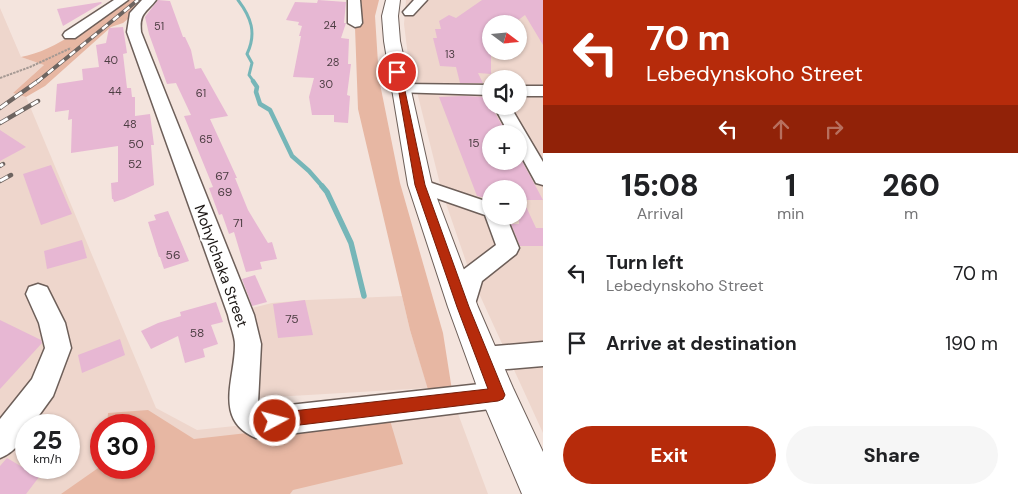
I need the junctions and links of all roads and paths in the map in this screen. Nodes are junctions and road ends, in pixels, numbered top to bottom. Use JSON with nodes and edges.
{"nodes":[{"id":1,"x":122,"y":0,"type":"edge"},
{"id":2,"x":150,"y":0,"type":"edge"},
{"id":3,"x":354,"y":0,"type":"edge"},
{"id":4,"x":393,"y":0,"type":"edge"},
{"id":5,"x":421,"y":0,"type":"edge"},
{"id":6,"x":409,"y":12,"type":"dead end"},
{"id":7,"x":355,"y":23,"type":"dead end"},
{"id":8,"x":70,"y":35,"type":"dead end"},
{"id":9,"x":400,"y":89,"type":"junction"},
{"id":10,"x":482,"y":90,"type":"edge"},
{"id":11,"x":527,"y":91,"type":"edge"},
{"id":12,"x":543,"y":91,"type":"edge"},
{"id":13,"x":527,"y":151,"type":"edge"},
{"id":14,"x":543,"y":179,"type":"edge"},
{"id":15,"x":420,"y":185,"type":"junction"},
{"id":16,"x":482,"y":207,"type":"edge"},
{"id":17,"x":499,"y":225,"type":"edge"},
{"id":18,"x":38,"y":294,"type":"dead end"},
{"id":19,"x":463,"y":307,"type":"junction"},
{"id":20,"x":543,"y":354,"type":"edge"},
{"id":21,"x":484,"y":359,"type":"junction"},
{"id":22,"x":498,"y":395,"type":"junction"},
{"id":23,"x":0,"y":442,"type":"edge"},
{"id":24,"x":542,"y":494,"type":"edge"}],
"edges":[{"from":1,"to":8,"type":"street"},
{"from":2,"to":22,"type":"street","name":"Mohylchaka Street"},
{"from":3,"to":7,"type":"street"},
{"from":4,"to":9,"type":"main road"},
{"from":5,"to":6,"type":"street"},
{"from":9,"to":10,"type":"street"},
{"from":9,"to":15,"type":"main road"},
{"from":11,"to":12,"type":"street"},
{"from":13,"to":14,"type":"street"},
{"from":15,"to":16,"type":"street"},
{"from":15,"to":19,"type":"main road"},
{"from":17,"to":19,"type":"street"},
{"from":18,"to":23,"type":"street"},
{"from":19,"to":21,"type":"main road"},
{"from":20,"to":21,"type":"street"},
{"from":21,"to":22,"type":"main road"},
{"from":22,"to":24,"type":"main road"}]}
